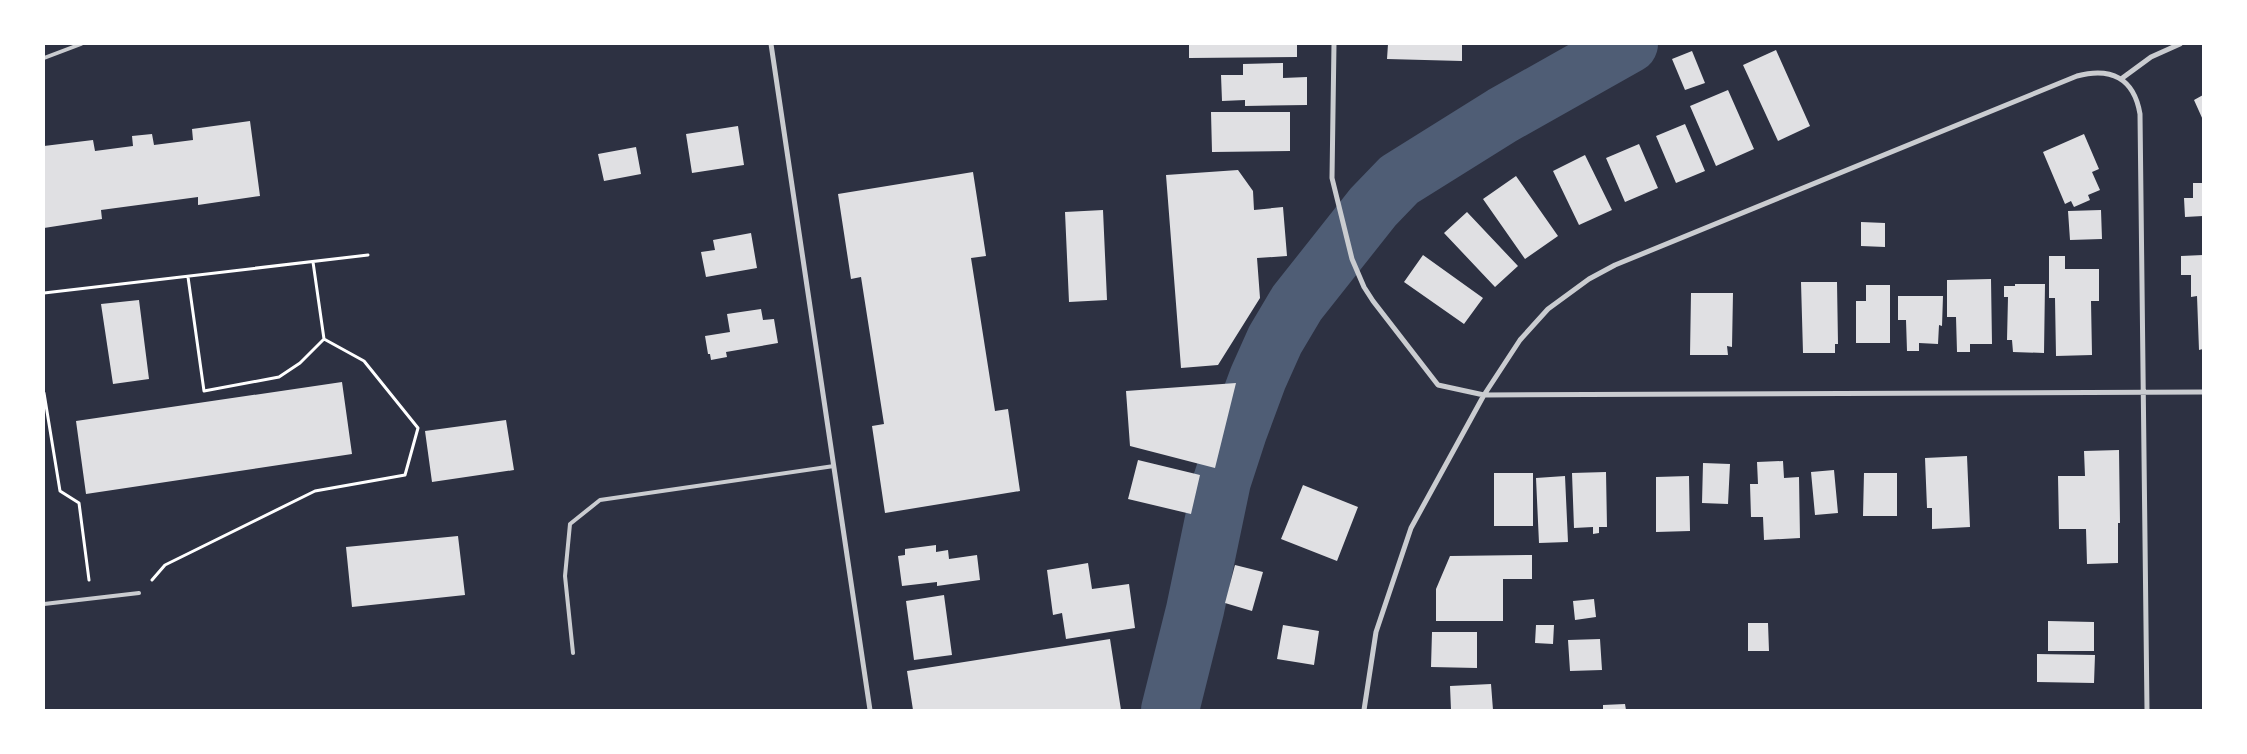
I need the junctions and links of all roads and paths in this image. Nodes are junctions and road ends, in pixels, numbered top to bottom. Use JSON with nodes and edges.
{"nodes":[{"id":1,"x":81,"y":44,"type":"edge"},
{"id":2,"x":771,"y":44,"type":"edge"},
{"id":3,"x":1334,"y":44,"type":"edge"},
{"id":4,"x":2180,"y":44,"type":"edge"},
{"id":5,"x":44,"y":58,"type":"edge"},
{"id":6,"x":2121,"y":79,"type":"junction"},
{"id":7,"x":368,"y":255,"type":"dead end"},
{"id":8,"x":313,"y":262,"type":"junction"},
{"id":9,"x":188,"y":277,"type":"junction"},
{"id":10,"x":44,"y":293,"type":"edge"},
{"id":11,"x":324,"y":339,"type":"junction"},
{"id":12,"x":2142,"y":392,"type":"junction"},
{"id":13,"x":2203,"y":392,"type":"edge"},
{"id":14,"x":44,"y":393,"type":"edge"},
{"id":15,"x":1484,"y":395,"type":"junction"},
{"id":16,"x":834,"y":466,"type":"junction"},
{"id":17,"x":139,"y":593,"type":"joint"},
{"id":18,"x":91,"y":598,"type":"junction"},
{"id":19,"x":44,"y":604,"type":"edge"},
{"id":20,"x":573,"y":654,"type":"dead end"},
{"id":21,"x":870,"y":710,"type":"edge"},
{"id":22,"x":1364,"y":710,"type":"edge"},
{"id":23,"x":2147,"y":710,"type":"edge"}],
"edges":[{"from":1,"to":5,"type":"lane"},
{"from":2,"to":16,"type":"street"},
{"from":3,"to":15,"type":"street"},
{"from":4,"to":6,"type":"street"},
{"from":6,"to":12,"type":"street"},
{"from":6,"to":15,"type":"street"},
{"from":7,"to":8,"type":"path"},
{"from":8,"to":9,"type":"path"},
{"from":8,"to":11,"type":"path"},
{"from":9,"to":10,"type":"path"},
{"from":9,"to":11,"type":"path"},
{"from":11,"to":17,"type":"path"},
{"from":12,"to":13,"type":"street"},
{"from":12,"to":15,"type":"street"},
{"from":12,"to":23,"type":"street"},
{"from":14,"to":18,"type":"path"},
{"from":15,"to":22,"type":"street"},
{"from":16,"to":20,"type":"lane"},
{"from":16,"to":21,"type":"street"},
{"from":17,"to":18,"type":"lane"},
{"from":18,"to":19,"type":"lane"}]}
